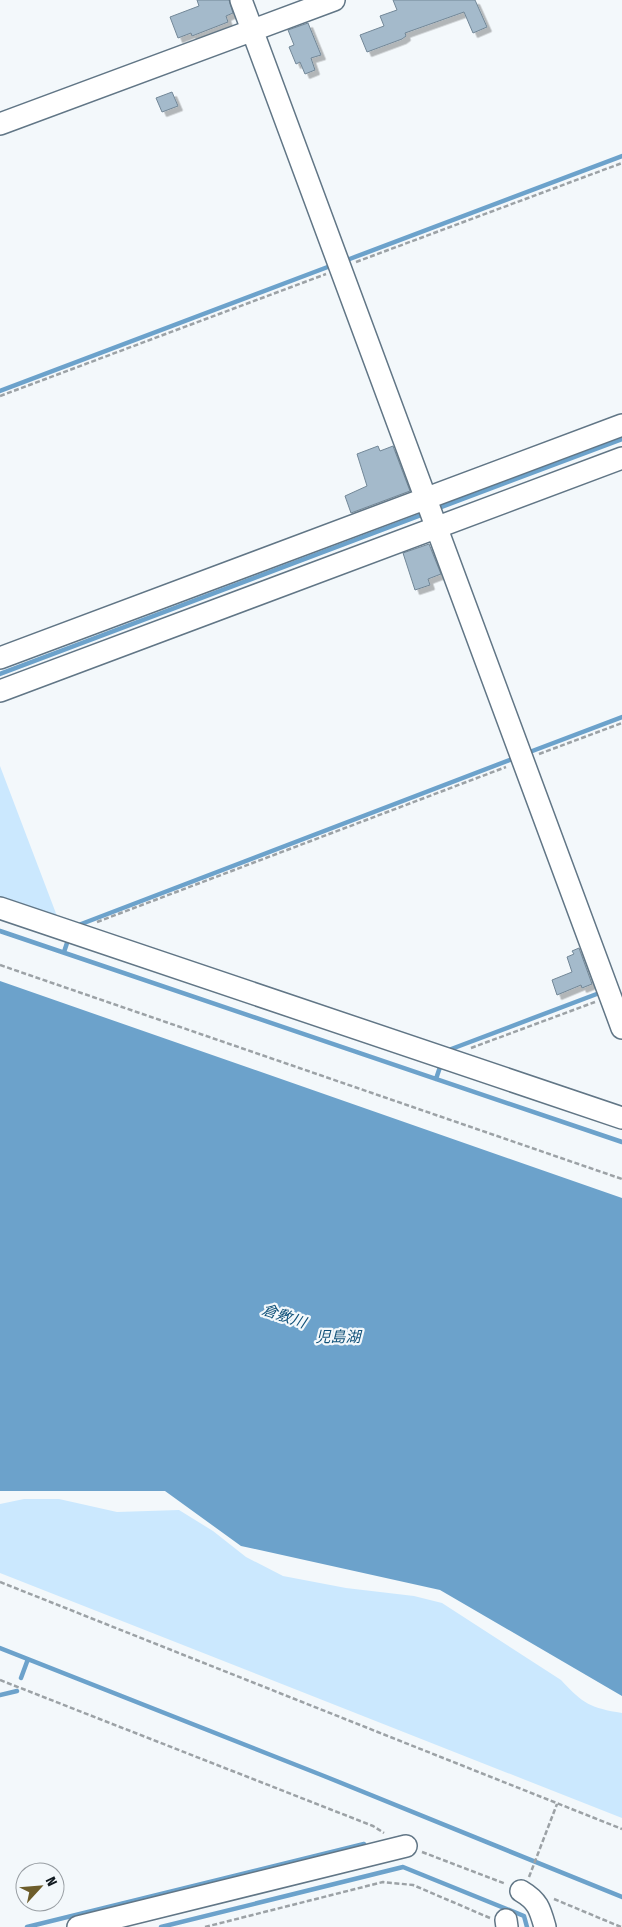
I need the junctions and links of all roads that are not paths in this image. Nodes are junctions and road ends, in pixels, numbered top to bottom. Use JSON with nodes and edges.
{"nodes":[{"id":1,"x":241,"y":0,"type":"edge"},
{"id":2,"x":334,"y":0,"type":"edge"},
{"id":3,"x":252,"y":30,"type":"junction"},
{"id":4,"x":0,"y":124,"type":"edge"},
{"id":5,"x":622,"y":425,"type":"edge"},
{"id":6,"x":622,"y":458,"type":"edge"},
{"id":7,"x":431,"y":513,"type":"junction"},
{"id":8,"x":0,"y":658,"type":"edge"},
{"id":9,"x":0,"y":691,"type":"edge"},
{"id":10,"x":0,"y":908,"type":"edge"},
{"id":11,"x":622,"y":1028,"type":"edge"},
{"id":12,"x":622,"y":1118,"type":"edge"},
{"id":13,"x":406,"y":1846,"type":"road end"},
{"id":14,"x":528,"y":1888,"type":"road end"},
{"id":15,"x":78,"y":1927,"type":"edge"},
{"id":16,"x":545,"y":1927,"type":"edge"}],
"edges":[{"from":1,"to":3,"type":"street"},
{"from":2,"to":3,"type":"street"},
{"from":3,"to":4,"type":"street"},
{"from":3,"to":7,"type":"street"},
{"from":5,"to":7,"type":"street"},
{"from":6,"to":7,"type":"street"},
{"from":7,"to":8,"type":"street"},
{"from":7,"to":9,"type":"street"},
{"from":7,"to":11,"type":"street"},
{"from":10,"to":12,"type":"street"},
{"from":13,"to":15,"type":"street"},
{"from":14,"to":16,"type":"street"}]}
